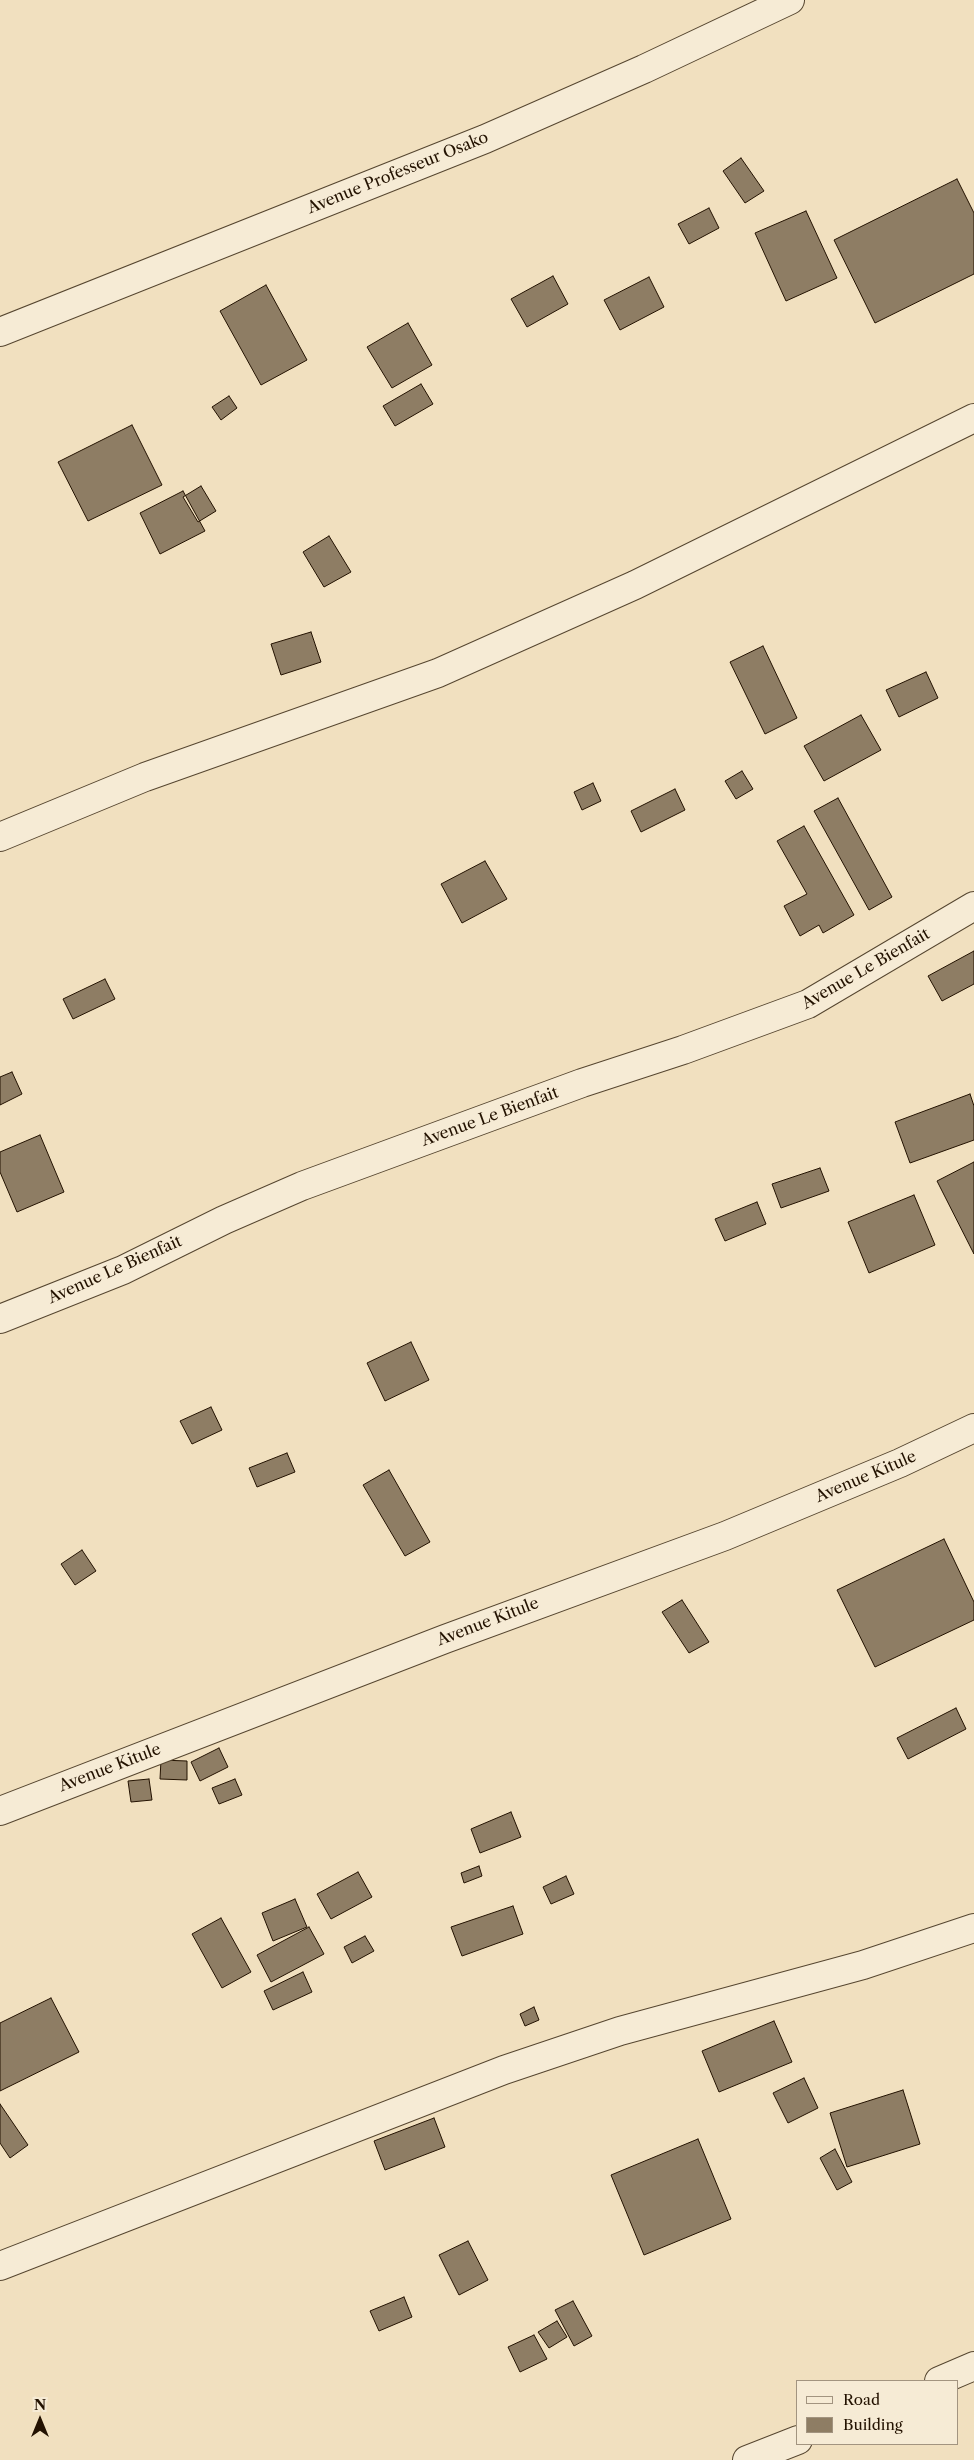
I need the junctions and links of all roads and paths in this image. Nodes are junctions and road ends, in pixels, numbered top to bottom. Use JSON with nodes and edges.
{"nodes":[{"id":1,"x":790,"y":0,"type":"edge"},
{"id":2,"x":0,"y":332,"type":"edge"},
{"id":3,"x":974,"y":418,"type":"edge"},
{"id":4,"x":0,"y":837,"type":"edge"},
{"id":5,"x":974,"y":906,"type":"edge"},
{"id":6,"x":0,"y":1319,"type":"edge"},
{"id":7,"x":974,"y":1428,"type":"edge"},
{"id":8,"x":0,"y":1811,"type":"edge"},
{"id":9,"x":974,"y":1928,"type":"edge"},
{"id":10,"x":0,"y":2266,"type":"edge"},
{"id":11,"x":974,"y":2366,"type":"edge"},
{"id":12,"x":941,"y":2380,"type":"edge"},
{"id":13,"x":796,"y":2441,"type":"edge"},
{"id":14,"x":747,"y":2460,"type":"edge"}],
"edges":[{"from":1,"to":2,"type":"street","name":"Avenue Professeur Osako"},
{"from":3,"to":4,"type":"street"},
{"from":5,"to":6,"type":"street","name":"Avenue Le Bienfait"},
{"from":7,"to":8,"type":"street","name":"Avenue Kitule"},
{"from":9,"to":10,"type":"street"},
{"from":11,"to":12,"type":"street"},
{"from":13,"to":14,"type":"street"}]}
